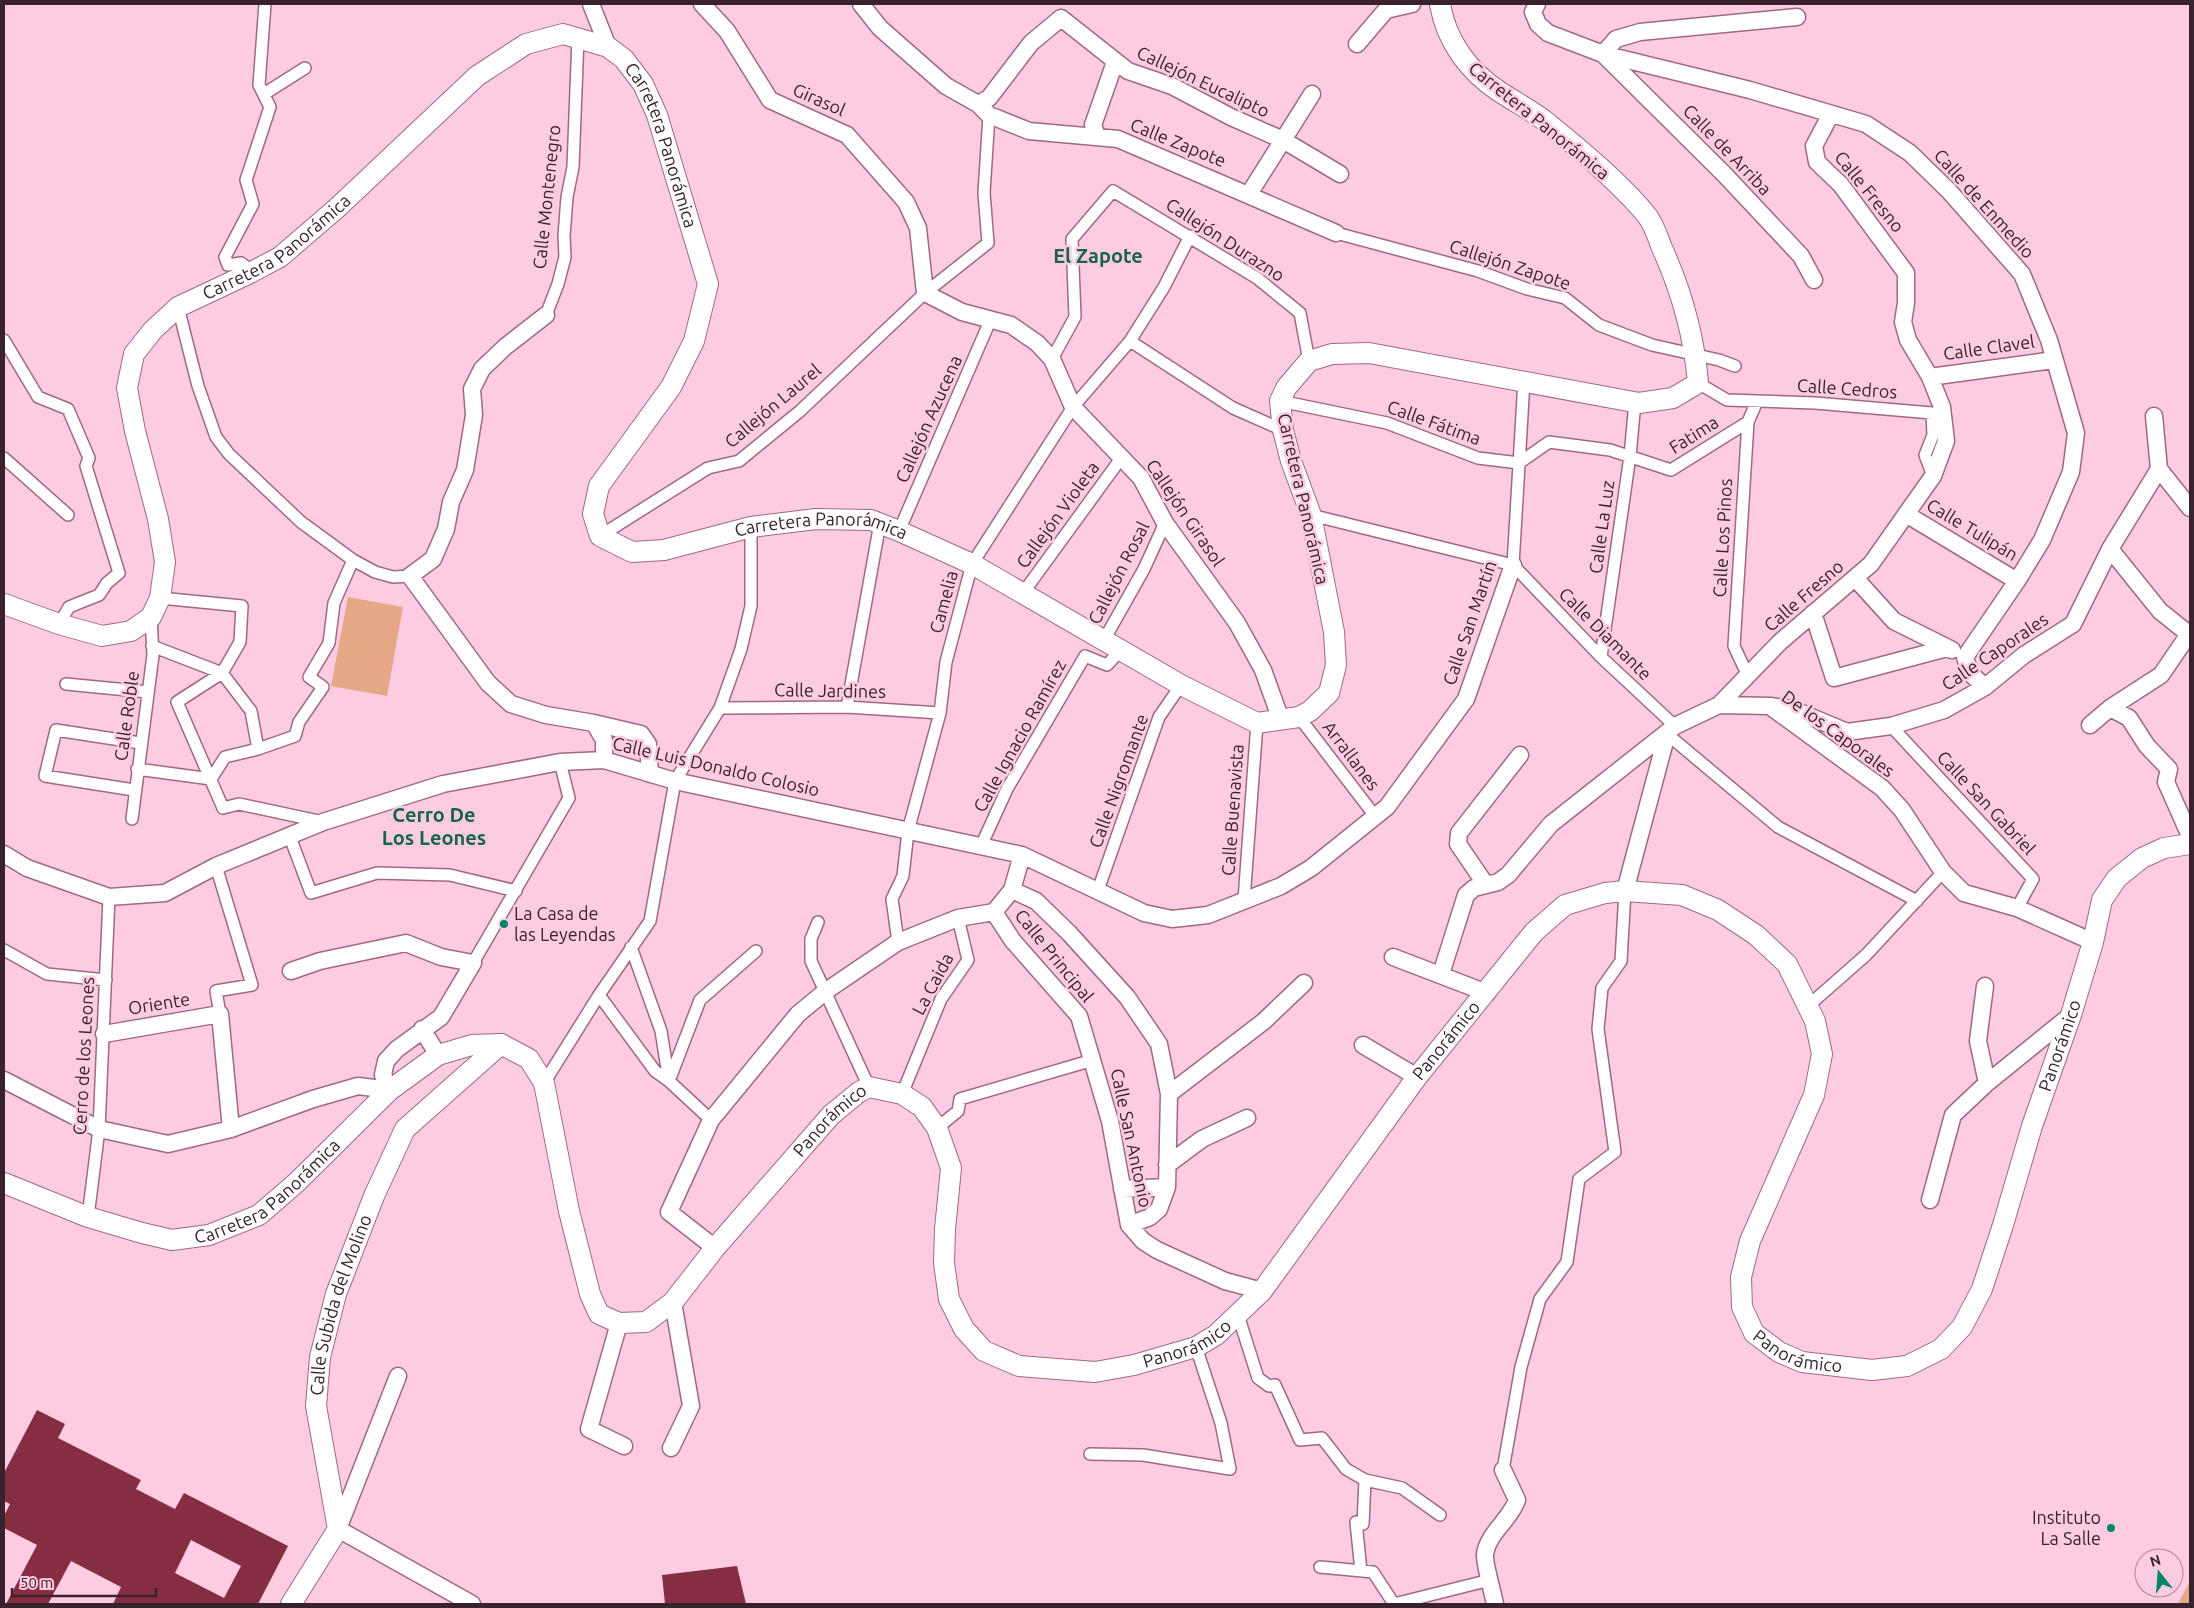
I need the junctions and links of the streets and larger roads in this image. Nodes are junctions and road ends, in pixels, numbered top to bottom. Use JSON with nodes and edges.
{"nodes":[{"id":1,"x":265,"y":4,"type":"edge"},
{"id":2,"x":591,"y":4,"type":"edge"},
{"id":3,"x":702,"y":4,"type":"edge"},
{"id":4,"x":861,"y":4,"type":"edge"},
{"id":5,"x":1412,"y":4,"type":"edge"},
{"id":6,"x":1440,"y":4,"type":"edge"},
{"id":7,"x":1537,"y":4,"type":"edge"},
{"id":8,"x":1797,"y":17,"type":"dead end"},
{"id":9,"x":578,"y":38,"type":"junction"},
{"id":10,"x":1357,"y":44,"type":"dead end"},
{"id":11,"x":608,"y":47,"type":"junction"},
{"id":12,"x":1603,"y":54,"type":"junction"},
{"id":13,"x":1115,"y":62,"type":"junction"},
{"id":14,"x":305,"y":68,"type":"dead end"},
{"id":15,"x":264,"y":94,"type":"junction"},
{"id":16,"x":1312,"y":94,"type":"dead end"},
{"id":17,"x":984,"y":110,"type":"junction"},
{"id":18,"x":1831,"y":114,"type":"junction"},
{"id":19,"x":1097,"y":136,"type":"junction"},
{"id":20,"x":1283,"y":140,"type":"junction"},
{"id":21,"x":1340,"y":174,"type":"dead end"},
{"id":22,"x":1249,"y":194,"type":"junction"},
{"id":23,"x":1336,"y":233,"type":"joint"},
{"id":24,"x":1190,"y":236,"type":"junction"},
{"id":25,"x":248,"y":274,"type":"junction"},
{"id":26,"x":1814,"y":280,"type":"dead end"},
{"id":27,"x":925,"y":293,"type":"junction"},
{"id":28,"x":178,"y":307,"type":"junction"},
{"id":29,"x":546,"y":315,"type":"joint"},
{"id":30,"x":990,"y":321,"type":"junction"},
{"id":31,"x":4,"y":340,"type":"edge"},
{"id":32,"x":1130,"y":340,"type":"junction"},
{"id":33,"x":1696,"y":354,"type":"junction"},
{"id":34,"x":1052,"y":359,"type":"junction"},
{"id":35,"x":2054,"y":360,"type":"junction"},
{"id":36,"x":1309,"y":361,"type":"junction"},
{"id":37,"x":1735,"y":366,"type":"dead end"},
{"id":38,"x":1930,"y":377,"type":"junction"},
{"id":39,"x":1524,"y":381,"type":"junction"},
{"id":40,"x":1698,"y":383,"type":"junction"},
{"id":41,"x":1280,"y":401,"type":"junction"},
{"id":42,"x":1757,"y":401,"type":"junction"},
{"id":43,"x":1635,"y":402,"type":"junction"},
{"id":44,"x":1073,"y":407,"type":"junction"},
{"id":45,"x":2154,"y":416,"type":"dead end"},
{"id":46,"x":1748,"y":422,"type":"junction"},
{"id":47,"x":1283,"y":430,"type":"junction"},
{"id":48,"x":1122,"y":456,"type":"junction"},
{"id":49,"x":1630,"y":456,"type":"junction"},
{"id":50,"x":4,"y":458,"type":"edge"},
{"id":51,"x":1519,"y":463,"type":"junction"},
{"id":52,"x":2159,"y":469,"type":"junction"},
{"id":53,"x":1932,"y":476,"type":"junction"},
{"id":54,"x":2190,"y":508,"type":"edge"},
{"id":55,"x":1906,"y":514,"type":"junction"},
{"id":56,"x":68,"y":515,"type":"dead end"},
{"id":57,"x":1311,"y":515,"type":"junction"},
{"id":58,"x":880,"y":523,"type":"junction"},
{"id":59,"x":1165,"y":523,"type":"junction"},
{"id":60,"x":751,"y":526,"type":"junction"},
{"id":61,"x":899,"y":530,"type":"junction"},
{"id":62,"x":600,"y":536,"type":"junction"},
{"id":63,"x":2110,"y":549,"type":"junction"},
{"id":64,"x":354,"y":560,"type":"junction"},
{"id":65,"x":972,"y":564,"type":"junction"},
{"id":66,"x":1512,"y":565,"type":"junction"},
{"id":67,"x":410,"y":576,"type":"junction"},
{"id":68,"x":1854,"y":578,"type":"junction"},
{"id":69,"x":2017,"y":581,"type":"junction"},
{"id":70,"x":1023,"y":593,"type":"junction"},
{"id":71,"x":160,"y":598,"type":"junction"},
{"id":72,"x":4,"y":604,"type":"edge"},
{"id":73,"x":1814,"y":613,"type":"junction"},
{"id":74,"x":151,"y":617,"type":"junction"},
{"id":75,"x":59,"y":624,"type":"junction"},
{"id":76,"x":2190,"y":634,"type":"edge"},
{"id":77,"x":1113,"y":645,"type":"junction"},
{"id":78,"x":152,"y":646,"type":"junction"},
{"id":79,"x":1947,"y":648,"type":"junction"},
{"id":80,"x":1600,"y":657,"type":"junction"},
{"id":81,"x":1965,"y":657,"type":"junction"},
{"id":82,"x":222,"y":673,"type":"junction"},
{"id":83,"x":1748,"y":676,"type":"junction"},
{"id":84,"x":66,"y":684,"type":"dead end"},
{"id":85,"x":1181,"y":685,"type":"junction"},
{"id":86,"x":1985,"y":687,"type":"junction"},
{"id":87,"x":148,"y":692,"type":"junction"},
{"id":88,"x":1719,"y":705,"type":"junction"},
{"id":89,"x":1770,"y":706,"type":"junction"},
{"id":90,"x":847,"y":707,"type":"junction"},
{"id":91,"x":720,"y":708,"type":"junction"},
{"id":92,"x":2110,"y":708,"type":"junction"},
{"id":93,"x":940,"y":713,"type":"junction"},
{"id":94,"x":1290,"y":718,"type":"junction"},
{"id":95,"x":594,"y":722,"type":"junction"},
{"id":96,"x":1257,"y":722,"type":"junction"},
{"id":97,"x":2090,"y":725,"type":"dead end"},
{"id":98,"x":1891,"y":726,"type":"junction"},
{"id":99,"x":1671,"y":730,"type":"junction"},
{"id":100,"x":140,"y":743,"type":"junction"},
{"id":101,"x":258,"y":749,"type":"junction"},
{"id":102,"x":1520,"y":755,"type":"dead end"},
{"id":103,"x":604,"y":760,"type":"junction"},
{"id":104,"x":560,"y":762,"type":"junction"},
{"id":105,"x":137,"y":769,"type":"junction"},
{"id":106,"x":650,"y":774,"type":"junction"},
{"id":107,"x":211,"y":779,"type":"junction"},
{"id":108,"x":674,"y":781,"type":"junction"},
{"id":109,"x":134,"y":790,"type":"junction"},
{"id":110,"x":1374,"y":816,"type":"junction"},
{"id":111,"x":132,"y":819,"type":"dead end"},
{"id":112,"x":323,"y":822,"type":"junction"},
{"id":113,"x":908,"y":831,"type":"junction"},
{"id":114,"x":2190,"y":836,"type":"edge"},
{"id":115,"x":290,"y":837,"type":"junction"},
{"id":116,"x":2190,"y":844,"type":"edge"},
{"id":117,"x":981,"y":846,"type":"junction"},
{"id":118,"x":4,"y":854,"type":"edge"},
{"id":119,"x":1022,"y":855,"type":"junction"},
{"id":120,"x":216,"y":866,"type":"junction"},
{"id":121,"x":1943,"y":872,"type":"junction"},
{"id":122,"x":1486,"y":885,"type":"junction"},
{"id":123,"x":1012,"y":890,"type":"junction"},
{"id":124,"x":1625,"y":890,"type":"junction"},
{"id":125,"x":516,"y":892,"type":"junction"},
{"id":126,"x":1097,"y":893,"type":"junction"},
{"id":127,"x":109,"y":897,"type":"junction"},
{"id":128,"x":1244,"y":900,"type":"junction"},
{"id":129,"x":1917,"y":901,"type":"junction"},
{"id":130,"x":2016,"y":908,"type":"junction"},
{"id":131,"x":994,"y":912,"type":"junction"},
{"id":132,"x":958,"y":918,"type":"junction"},
{"id":133,"x":818,"y":922,"type":"dead end"},
{"id":134,"x":898,"y":942,"type":"junction"},
{"id":135,"x":2093,"y":942,"type":"junction"},
{"id":136,"x":631,"y":947,"type":"junction"},
{"id":137,"x":4,"y":950,"type":"edge"},
{"id":138,"x":756,"y":951,"type":"dead end"},
{"id":139,"x":1393,"y":957,"type":"dead end"},
{"id":140,"x":473,"y":963,"type":"junction"},
{"id":141,"x":291,"y":971,"type":"dead end"},
{"id":142,"x":1441,"y":974,"type":"junction"},
{"id":143,"x":106,"y":980,"type":"junction"},
{"id":144,"x":1304,"y":983,"type":"dead end"},
{"id":145,"x":1985,"y":986,"type":"dead end"},
{"id":146,"x":826,"y":991,"type":"junction"},
{"id":147,"x":1488,"y":992,"type":"junction"},
{"id":148,"x":599,"y":995,"type":"junction"},
{"id":149,"x":1808,"y":1006,"type":"junction"},
{"id":150,"x":220,"y":1014,"type":"junction"},
{"id":151,"x":2071,"y":1015,"type":"junction"},
{"id":152,"x":422,"y":1029,"type":"junction"},
{"id":153,"x":104,"y":1034,"type":"junction"},
{"id":154,"x":501,"y":1044,"type":"junction"},
{"id":155,"x":1363,"y":1045,"type":"dead end"},
{"id":156,"x":438,"y":1055,"type":"junction"},
{"id":157,"x":1093,"y":1060,"type":"junction"},
{"id":158,"x":1417,"y":1077,"type":"junction"},
{"id":159,"x":4,"y":1080,"type":"edge"},
{"id":160,"x":669,"y":1081,"type":"junction"},
{"id":161,"x":544,"y":1083,"type":"junction"},
{"id":162,"x":1987,"y":1083,"type":"junction"},
{"id":163,"x":869,"y":1087,"type":"junction"},
{"id":164,"x":390,"y":1090,"type":"junction"},
{"id":165,"x":902,"y":1094,"type":"junction"},
{"id":166,"x":1169,"y":1094,"type":"junction"},
{"id":167,"x":1247,"y":1118,"type":"dead end"},
{"id":168,"x":711,"y":1120,"type":"junction"},
{"id":169,"x":937,"y":1128,"type":"junction"},
{"id":170,"x":99,"y":1129,"type":"junction"},
{"id":171,"x":231,"y":1129,"type":"junction"},
{"id":172,"x":1167,"y":1165,"type":"junction"},
{"id":173,"x":4,"y":1183,"type":"edge"},
{"id":174,"x":1167,"y":1187,"type":"junction"},
{"id":175,"x":1122,"y":1189,"type":"junction"},
{"id":176,"x":1930,"y":1200,"type":"dead end"},
{"id":177,"x":88,"y":1216,"type":"junction"},
{"id":178,"x":1130,"y":1225,"type":"junction"},
{"id":179,"x":715,"y":1248,"type":"junction"},
{"id":180,"x":1262,"y":1291,"type":"junction"},
{"id":181,"x":673,"y":1302,"type":"junction"},
{"id":182,"x":1238,"y":1315,"type":"junction"},
{"id":183,"x":620,"y":1324,"type":"junction"},
{"id":184,"x":1196,"y":1347,"type":"junction"},
{"id":185,"x":398,"y":1376,"type":"dead end"},
{"id":186,"x":624,"y":1446,"type":"dead end"},
{"id":187,"x":671,"y":1448,"type":"dead end"},
{"id":188,"x":1090,"y":1454,"type":"dead end"},
{"id":189,"x":1503,"y":1470,"type":"joint"},
{"id":190,"x":1365,"y":1480,"type":"junction"},
{"id":191,"x":1440,"y":1515,"type":"dead end"},
{"id":192,"x":338,"y":1529,"type":"junction"},
{"id":193,"x":1320,"y":1567,"type":"dead end"},
{"id":194,"x":1361,"y":1571,"type":"junction"},
{"id":195,"x":1490,"y":1580,"type":"junction"},
{"id":196,"x":292,"y":1604,"type":"edge"},
{"id":197,"x":472,"y":1604,"type":"edge"},
{"id":198,"x":1495,"y":1604,"type":"edge"}],
"edges":[{"from":1,"to":15,"type":"street"},
{"from":2,"to":11,"type":"street"},
{"from":3,"to":27,"type":"street","name":"Girasol"},
{"from":4,"to":17,"type":"street","name":"Calle Zapote"},
{"from":5,"to":10,"type":"street"},
{"from":6,"to":33,"type":"street","name":"Carretera Panorámica"},
{"from":7,"to":12,"type":"street","name":"Calle de Enmedio"},
{"from":8,"to":12,"type":"street"},
{"from":9,"to":11,"type":"street","name":"Carretera Panorámica"},
{"from":9,"to":25,"type":"street","name":"Carretera Panorámica"},
{"from":9,"to":29,"type":"street","name":"Calle Montenegro"},
{"from":11,"to":62,"type":"street","name":"Carretera Panorámica"},
{"from":12,"to":18,"type":"street","name":"Calle de Enmedio"},
{"from":12,"to":26,"type":"street","name":"Calle de Arriba"},
{"from":13,"to":17,"type":"street","name":"Callejón Eucalipto"},
{"from":13,"to":19,"type":"street"},
{"from":13,"to":20,"type":"street","name":"Callejón Eucalipto"},
{"from":14,"to":15,"type":"street"},
{"from":15,"to":25,"type":"street"},
{"from":16,"to":20,"type":"street","name":"Callejón Eucalipto"},
{"from":17,"to":19,"type":"street","name":"Calle Zapote"},
{"from":17,"to":27,"type":"street"},
{"from":18,"to":35,"type":"street","name":"Calle de Enmedio"},
{"from":18,"to":38,"type":"street","name":"Calle Fresno"},
{"from":19,"to":22,"type":"street","name":"Calle Zapote"},
{"from":20,"to":21,"type":"street","name":"Callejón Eucalipto"},
{"from":20,"to":22,"type":"street","name":"Callejón Eucalipto"},
{"from":22,"to":23,"type":"street","name":"Calle Zapote"},
{"from":23,"to":33,"type":"street","name":"Callejón Zapote"},
{"from":24,"to":32,"type":"street","name":"Camelia"},
{"from":24,"to":34,"type":"street","name":"Callejón Durazno"},
{"from":24,"to":36,"type":"street","name":"Callejón Durazno"},
{"from":25,"to":28,"type":"street","name":"Carretera Panorámica"},
{"from":27,"to":30,"type":"street","name":"Callejón Girasol"},
{"from":27,"to":62,"type":"street","name":"Callejón Laurel"},
{"from":28,"to":64,"type":"street"},
{"from":28,"to":71,"type":"street","name":"Carretera Panorámica"},
{"from":29,"to":67,"type":"street","name":"Calle Montenegro"},
{"from":30,"to":34,"type":"street","name":"Callejón Girasol"},
{"from":30,"to":61,"type":"street","name":"Callejón Azucena"},
{"from":31,"to":75,"type":"street"},
{"from":32,"to":44,"type":"street","name":"Camelia"},
{"from":32,"to":47,"type":"street"},
{"from":33,"to":37,"type":"street"},
{"from":33,"to":40,"type":"street","name":"Carretera Panorámica"},
{"from":34,"to":44,"type":"street","name":"Callejón Girasol"},
{"from":35,"to":38,"type":"street","name":"Calle Clavel"},
{"from":35,"to":69,"type":"street","name":"Calle de Enmedio"},
{"from":36,"to":39,"type":"street"},
{"from":36,"to":41,"type":"street","name":"Carretera Panorámica"},
{"from":38,"to":53,"type":"street","name":"Calle Fresno"},
{"from":39,"to":43,"type":"street"},
{"from":39,"to":51,"type":"street","name":"Calle San Martín"},
{"from":40,"to":42,"type":"street","name":"Calle Cedros"},
{"from":40,"to":43,"type":"street"},
{"from":41,"to":47,"type":"street","name":"Carretera Panorámica"},
{"from":41,"to":51,"type":"street","name":"Calle Fátima"},
{"from":42,"to":46,"type":"street","name":"Calle Los Pinos"},
{"from":42,"to":53,"type":"street","name":"Calle Cedros"},
{"from":43,"to":49,"type":"street","name":"Calle La Luz"},
{"from":44,"to":48,"type":"street","name":"Callejón Girasol"},
{"from":44,"to":65,"type":"street","name":"Camelia"},
{"from":45,"to":52,"type":"street"},
{"from":46,"to":49,"type":"street","name":"Fatima"},
{"from":46,"to":83,"type":"street","name":"Calle Los Pinos"},
{"from":47,"to":57,"type":"street","name":"Carretera Panorámica"},
{"from":48,"to":59,"type":"street","name":"Callejón Girasol"},
{"from":48,"to":70,"type":"street","name":"Callejón Violeta"},
{"from":49,"to":51,"type":"street"},
{"from":49,"to":80,"type":"street","name":"Calle La Luz"},
{"from":50,"to":56,"type":"street"},
{"from":51,"to":66,"type":"street","name":"Calle San Martín"},
{"from":52,"to":54,"type":"street"},
{"from":52,"to":63,"type":"street","name":"Calle Caporales"},
{"from":53,"to":55,"type":"street","name":"Calle Fresno"},
{"from":55,"to":68,"type":"street","name":"Calle Fresno"},
{"from":55,"to":69,"type":"street","name":"Calle Tulipán"},
{"from":57,"to":66,"type":"street"},
{"from":57,"to":94,"type":"street","name":"Carretera Panorámica"},
{"from":58,"to":60,"type":"street","name":"Carretera Panorámica"},
{"from":58,"to":61,"type":"street","name":"Carretera Panorámica"},
{"from":58,"to":90,"type":"street"},
{"from":59,"to":77,"type":"street","name":"Callejón Rosal"},
{"from":59,"to":94,"type":"street","name":"Callejón Girasol"},
{"from":60,"to":62,"type":"street","name":"Carretera Panorámica"},
{"from":60,"to":91,"type":"street"},
{"from":61,"to":65,"type":"street","name":"Carretera Panorámica"},
{"from":63,"to":76,"type":"street"},
{"from":63,"to":86,"type":"street","name":"Calle Caporales"},
{"from":64,"to":67,"type":"street"},
{"from":64,"to":101,"type":"street"},
{"from":65,"to":70,"type":"street","name":"Carretera Panorámica"},
{"from":65,"to":93,"type":"street","name":"Camelia"},
{"from":66,"to":80,"type":"street","name":"Calle Diamante"},
{"from":66,"to":110,"type":"street","name":"Calle San Martín"},
{"from":67,"to":95,"type":"street"},
{"from":68,"to":73,"type":"street","name":"Calle Fresno"},
{"from":68,"to":79,"type":"street"},
{"from":69,"to":81,"type":"street","name":"Calle de Enmedio"},
{"from":70,"to":77,"type":"street","name":"Carretera Panorámica"},
{"from":71,"to":74,"type":"street","name":"Carretera Panorámica"},
{"from":71,"to":82,"type":"street"},
{"from":72,"to":75,"type":"street"},
{"from":73,"to":79,"type":"street"},
{"from":73,"to":83,"type":"street","name":"Calle Fresno"},
{"from":74,"to":75,"type":"street"},
{"from":74,"to":78,"type":"street","name":"Calle Roble"},
{"from":76,"to":92,"type":"street"},
{"from":77,"to":85,"type":"street","name":"Carretera Panorámica"},
{"from":77,"to":117,"type":"street","name":"Calle Ignacio Ramírez"},
{"from":78,"to":82,"type":"street"},
{"from":78,"to":87,"type":"street","name":"Calle Roble"},
{"from":79,"to":81,"type":"street"},
{"from":80,"to":99,"type":"street","name":"Calle Diamante"},
{"from":81,"to":86,"type":"street"},
{"from":82,"to":101,"type":"street"},
{"from":82,"to":107,"type":"street"},
{"from":83,"to":88,"type":"street","name":"Calle Fresno"},
{"from":84,"to":87,"type":"street"},
{"from":85,"to":96,"type":"street","name":"Carretera Panorámica"},
{"from":85,"to":126,"type":"street","name":"Calle Nigromante"},
{"from":86,"to":98,"type":"street","name":"Calle Caporales"},
{"from":87,"to":100,"type":"street","name":"Calle Roble"},
{"from":88,"to":89,"type":"street","name":"De los Caporales"},
{"from":88,"to":99,"type":"street","name":"Calle Fresno"},
{"from":89,"to":98,"type":"street","name":"Calle Caporales"},
{"from":89,"to":121,"type":"street","name":"De los Caporales"},
{"from":90,"to":91,"type":"street","name":"Calle Jardines"},
{"from":90,"to":93,"type":"street","name":"Calle Jardines"},
{"from":91,"to":108,"type":"street"},
{"from":92,"to":97,"type":"street"},
{"from":92,"to":114,"type":"street"},
{"from":93,"to":113,"type":"street","name":"Camelia"},
{"from":94,"to":96,"type":"street","name":"Carretera Panorámica"},
{"from":94,"to":110,"type":"street","name":"Arrallanes"},
{"from":95,"to":103,"type":"street"},
{"from":95,"to":106,"type":"street"},
{"from":96,"to":128,"type":"street","name":"Calle Buenavista"},
{"from":98,"to":130,"type":"street","name":"Calle San Gabriel"},
{"from":99,"to":122,"type":"street","name":"Calle Fresno"},
{"from":99,"to":124,"type":"street"},
{"from":99,"to":129,"type":"street","name":"Calle Diamante"},
{"from":100,"to":105,"type":"street","name":"Calle Roble"},
{"from":100,"to":109,"type":"street"},
{"from":101,"to":107,"type":"street"},
{"from":102,"to":122,"type":"street"},
{"from":103,"to":104,"type":"street","name":"Calle Luis Donaldo Colosio"},
{"from":103,"to":106,"type":"street","name":"Calle Luis Donaldo Colosio"},
{"from":104,"to":112,"type":"street","name":"Calle Luis Donaldo Colosio"},
{"from":104,"to":125,"type":"street"},
{"from":105,"to":107,"type":"street"},
{"from":105,"to":109,"type":"street","name":"Calle Roble"},
{"from":106,"to":108,"type":"street","name":"Calle Luis Donaldo Colosio"},
{"from":107,"to":112,"type":"street"},
{"from":108,"to":113,"type":"street","name":"Calle Luis Donaldo Colosio"},
{"from":108,"to":136,"type":"street"},
{"from":109,"to":111,"type":"street","name":"Calle Roble"},
{"from":110,"to":128,"type":"street","name":"Calle Luis Donaldo Colosio"},
{"from":112,"to":115,"type":"street","name":"Calle Luis Donaldo Colosio"},
{"from":113,"to":117,"type":"street","name":"Calle Luis Donaldo Colosio"},
{"from":113,"to":134,"type":"street","name":"Camelia"},
{"from":115,"to":120,"type":"street","name":"Calle Luis Donaldo Colosio"},
{"from":115,"to":125,"type":"street"},
{"from":116,"to":135,"type":"street","name":"Panorámico"},
{"from":117,"to":119,"type":"street","name":"Calle Luis Donaldo Colosio"},
{"from":118,"to":127,"type":"street","name":"Calle Luis Donaldo Colosio"},
{"from":119,"to":123,"type":"street","name":"Calle Principal"},
{"from":119,"to":126,"type":"street","name":"Calle Luis Donaldo Colosio"},
{"from":120,"to":127,"type":"street","name":"Calle Luis Donaldo Colosio"},
{"from":120,"to":150,"type":"street"},
{"from":121,"to":129,"type":"street"},
{"from":121,"to":130,"type":"street","name":"De los Caporales"},
{"from":122,"to":142,"type":"street","name":"Calle Fresno"},
{"from":123,"to":131,"type":"street","name":"Calle Principal"},
{"from":123,"to":166,"type":"street"},
{"from":124,"to":147,"type":"street","name":"Panorámico"},
{"from":124,"to":149,"type":"street","name":"Panorámico"},
{"from":124,"to":189,"type":"street"},
{"from":125,"to":140,"type":"street"},
{"from":126,"to":128,"type":"street","name":"Calle Luis Donaldo Colosio"},
{"from":127,"to":143,"type":"street","name":"Cerro de los Leones"},
{"from":129,"to":149,"type":"street"},
{"from":130,"to":135,"type":"street","name":"De los Caporales"},
{"from":131,"to":132,"type":"street"},
{"from":131,"to":157,"type":"street","name":"Calle Principal"},
{"from":132,"to":134,"type":"street"},
{"from":132,"to":165,"type":"street","name":"La Caida"},
{"from":133,"to":146,"type":"street"},
{"from":134,"to":146,"type":"street"},
{"from":135,"to":151,"type":"street","name":"Panorámico"},
{"from":136,"to":148,"type":"street"},
{"from":136,"to":160,"type":"street"},
{"from":137,"to":143,"type":"street"},
{"from":138,"to":160,"type":"street"},
{"from":139,"to":142,"type":"street"},
{"from":140,"to":141,"type":"street"},
{"from":140,"to":152,"type":"street"},
{"from":142,"to":147,"type":"street"},
{"from":143,"to":153,"type":"street","name":"Cerro de los Leones"},
{"from":144,"to":166,"type":"street"},
{"from":145,"to":162,"type":"street"},
{"from":146,"to":163,"type":"street"},
{"from":146,"to":168,"type":"street"},
{"from":147,"to":158,"type":"street","name":"Panorámico"},
{"from":148,"to":160,"type":"street"},
{"from":148,"to":161,"type":"street"},
{"from":149,"to":151,"type":"street","name":"Panorámico"},
{"from":150,"to":153,"type":"street","name":"Oriente"},
{"from":150,"to":171,"type":"street"},
{"from":151,"to":162,"type":"street"},
{"from":152,"to":156,"type":"street"},
{"from":152,"to":164,"type":"street"},
{"from":153,"to":170,"type":"street","name":"Cerro de los Leones"},
{"from":154,"to":156,"type":"street","name":"Carretera Panorámica"},
{"from":154,"to":161,"type":"street"},
{"from":154,"to":192,"type":"street","name":"Calle Subida del Molino"},
{"from":155,"to":158,"type":"street"},
{"from":156,"to":164,"type":"street","name":"Carretera Panorámica"},
{"from":157,"to":169,"type":"street"},
{"from":157,"to":175,"type":"street","name":"Calle San Antonio"},
{"from":158,"to":180,"type":"street","name":"Panorámico"},
{"from":159,"to":170,"type":"street"},
{"from":160,"to":168,"type":"street"},
{"from":161,"to":183,"type":"street"},
{"from":162,"to":176,"type":"street"},
{"from":163,"to":165,"type":"street","name":"Panorámico"},
{"from":163,"to":179,"type":"street","name":"Panorámico"},
{"from":164,"to":171,"type":"street"},
{"from":164,"to":177,"type":"street","name":"Carretera Panorámica"},
{"from":165,"to":169,"type":"street","name":"Panorámico"},
{"from":166,"to":172,"type":"street"},
{"from":167,"to":172,"type":"street"},
{"from":168,"to":179,"type":"street"},
{"from":169,"to":184,"type":"street","name":"Panorámico"},
{"from":170,"to":171,"type":"street"},
{"from":170,"to":177,"type":"street","name":"Cerro de los Leones"},
{"from":172,"to":174,"type":"street"},
{"from":173,"to":177,"type":"street","name":"Carretera Panorámica"},
{"from":174,"to":175,"type":"street"},
{"from":174,"to":178,"type":"street"},
{"from":175,"to":178,"type":"street","name":"Calle San Antonio"},
{"from":178,"to":180,"type":"street","name":"Calle San Antonio"},
{"from":179,"to":181,"type":"street","name":"Panorámico"},
{"from":180,"to":182,"type":"street","name":"Panorámico"},
{"from":181,"to":183,"type":"street","name":"Panorámico"},
{"from":181,"to":187,"type":"street"},
{"from":182,"to":184,"type":"street","name":"Panorámico"},
{"from":182,"to":190,"type":"street"},
{"from":183,"to":186,"type":"street"},
{"from":184,"to":188,"type":"street"},
{"from":185,"to":192,"type":"street"},
{"from":189,"to":195,"type":"street"},
{"from":190,"to":191,"type":"street"},
{"from":190,"to":194,"type":"street"},
{"from":192,"to":196,"type":"street"},
{"from":192,"to":197,"type":"street"},
{"from":193,"to":194,"type":"street"},
{"from":194,"to":195,"type":"street"},
{"from":195,"to":198,"type":"street"}]}
